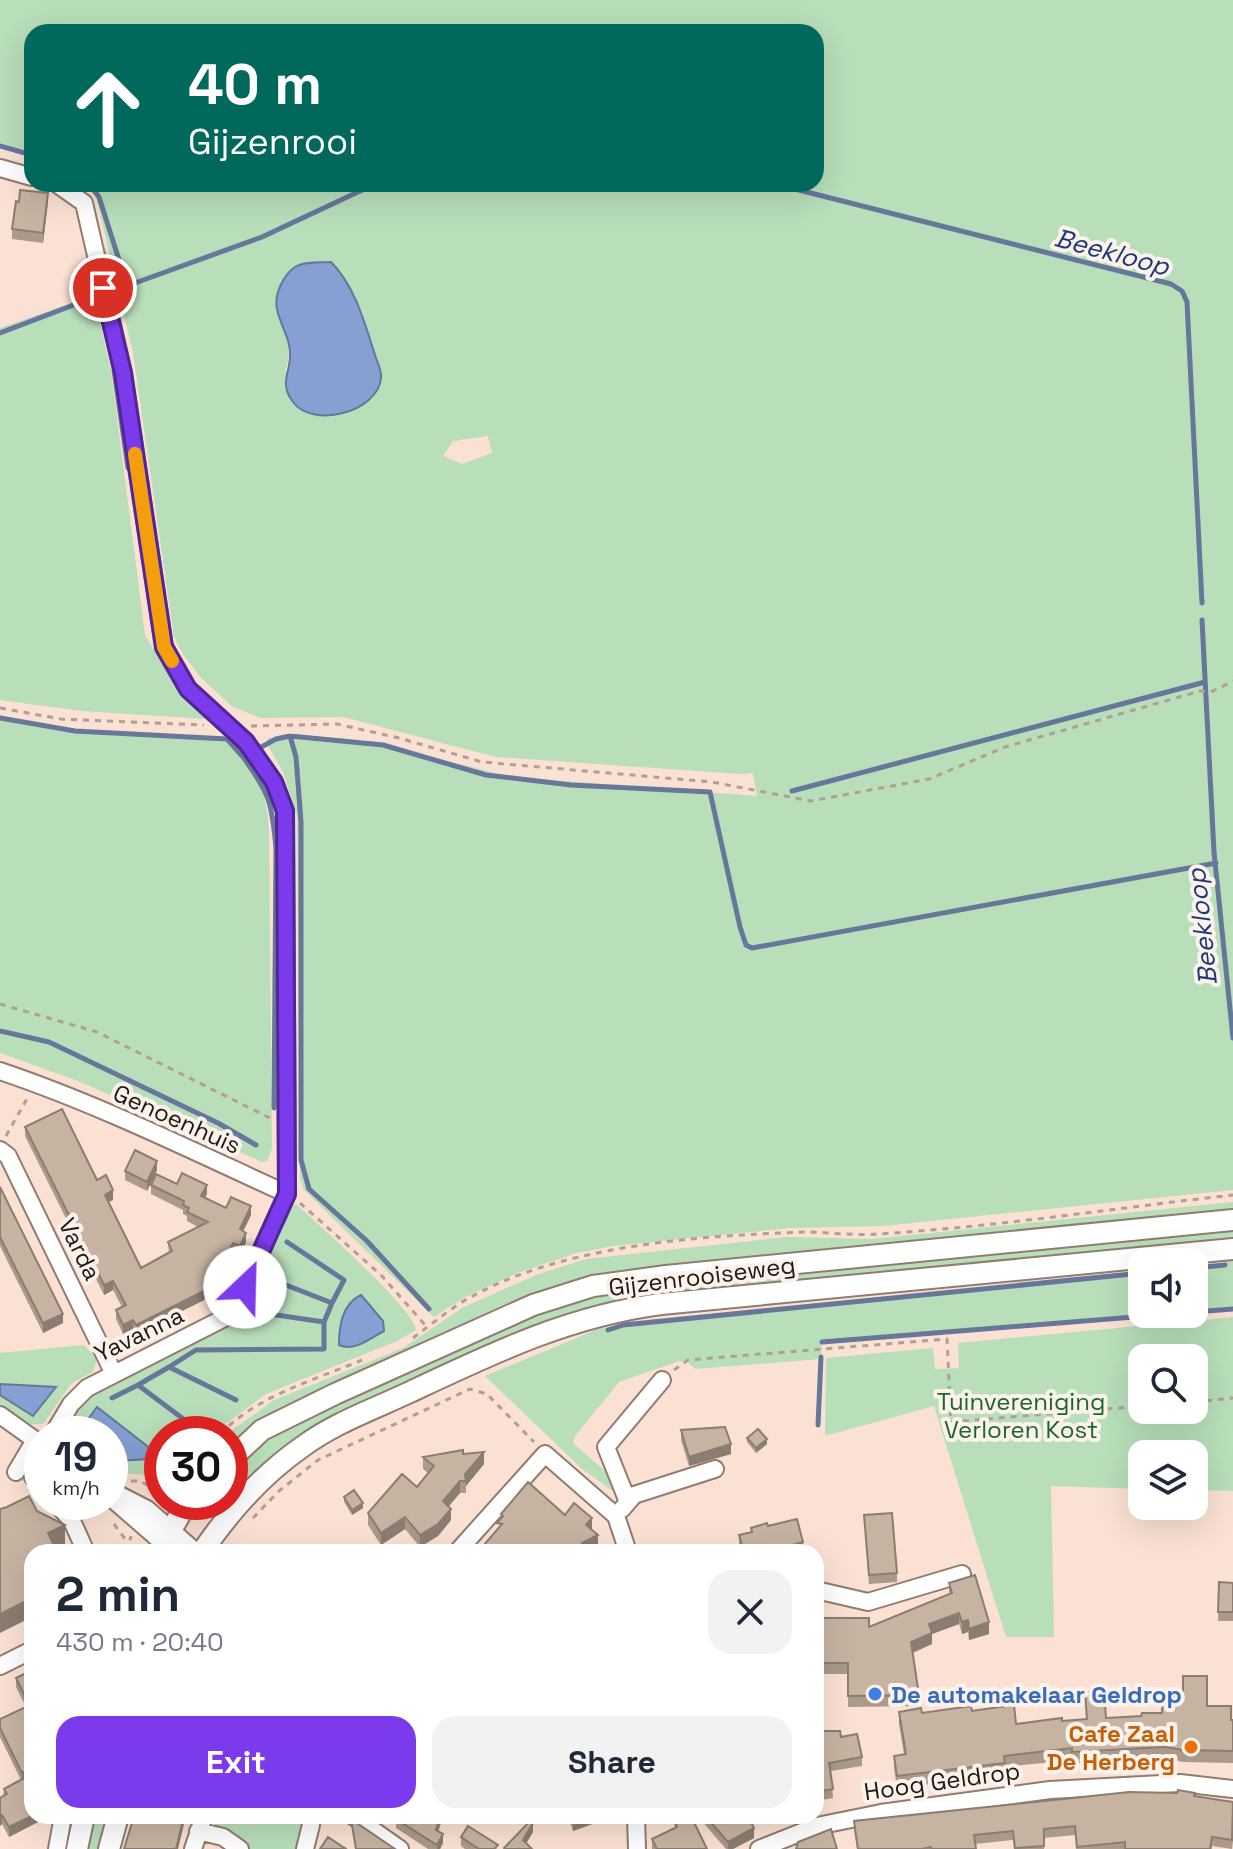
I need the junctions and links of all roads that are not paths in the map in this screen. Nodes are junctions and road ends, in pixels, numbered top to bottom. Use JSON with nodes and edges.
{"nodes":[{"id":1,"x":0,"y":168,"type":"edge"},
{"id":2,"x":24,"y":175,"type":"edge"},
{"id":3,"x":68,"y":192,"type":"edge"},
{"id":4,"x":0,"y":1071,"type":"edge"},
{"id":5,"x":0,"y":1149,"type":"edge"},
{"id":6,"x":287,"y":1194,"type":"junction"},
{"id":7,"x":1233,"y":1220,"type":"edge"},
{"id":8,"x":1233,"y":1249,"type":"edge"},
{"id":9,"x":113,"y":1372,"type":"junction"},
{"id":10,"x":662,"y":1380,"type":"road end"},
{"id":11,"x":0,"y":1415,"type":"edge"},
{"id":12,"x":64,"y":1416,"type":"edge"},
{"id":13,"x":24,"y":1434,"type":"edge"},
{"id":14,"x":248,"y":1443,"type":"edge"},
{"id":15,"x":24,"y":1464,"type":"edge"},
{"id":16,"x":715,"y":1469,"type":"dead end"},
{"id":17,"x":16,"y":1472,"type":"dead end"},
{"id":18,"x":128,"y":1499,"type":"edge"},
{"id":19,"x":628,"y":1502,"type":"junction"},
{"id":20,"x":128,"y":1512,"type":"edge"},
{"id":21,"x":616,"y":1516,"type":"junction"},
{"id":22,"x":71,"y":1520,"type":"edge"},
{"id":23,"x":176,"y":1520,"type":"edge"},
{"id":24,"x":164,"y":1541,"type":"edge"},
{"id":25,"x":82,"y":1544,"type":"edge"},
{"id":26,"x":205,"y":1544,"type":"edge"},
{"id":27,"x":464,"y":1544,"type":"edge"},
{"id":28,"x":625,"y":1544,"type":"edge"},
{"id":29,"x":962,"y":1574,"type":"dead end"},
{"id":30,"x":824,"y":1592,"type":"edge"},
{"id":31,"x":24,"y":1654,"type":"edge"},
{"id":32,"x":0,"y":1666,"type":"edge"},
{"id":33,"x":1233,"y":1789,"type":"edge"},
{"id":34,"x":62,"y":1824,"type":"edge"},
{"id":35,"x":82,"y":1824,"type":"edge"},
{"id":36,"x":116,"y":1824,"type":"edge"},
{"id":37,"x":201,"y":1824,"type":"edge"},
{"id":38,"x":311,"y":1824,"type":"edge"},
{"id":39,"x":364,"y":1824,"type":"edge"},
{"id":40,"x":636,"y":1824,"type":"edge"},
{"id":41,"x":57,"y":1849,"type":"edge"},
{"id":42,"x":77,"y":1849,"type":"edge"},
{"id":43,"x":109,"y":1849,"type":"edge"},
{"id":44,"x":193,"y":1849,"type":"edge"},
{"id":45,"x":240,"y":1849,"type":"edge"},
{"id":46,"x":305,"y":1849,"type":"edge"},
{"id":47,"x":400,"y":1849,"type":"edge"},
{"id":48,"x":637,"y":1849,"type":"edge"},
{"id":49,"x":759,"y":1849,"type":"edge"}],
"edges":[{"from":1,"to":2,"type":"street"},
{"from":3,"to":6,"type":"street"},
{"from":4,"to":6,"type":"street","name":"Genoenhuis"},
{"from":5,"to":9,"type":"street","name":"Varda"},
{"from":6,"to":9,"type":"street","name":"Yavanna"},
{"from":7,"to":14,"type":"main road","name":"Gijzenrooiseweg"},
{"from":8,"to":26,"type":"main road","name":"Gijzenrooiseweg"},
{"from":9,"to":12,"type":"street","name":"Yavanna"},
{"from":10,"to":19,"type":"street"},
{"from":11,"to":13,"type":"street"},
{"from":15,"to":17,"type":"street"},
{"from":16,"to":19,"type":"street"},
{"from":18,"to":24,"type":"street"},
{"from":19,"to":21,"type":"street"},
{"from":20,"to":24,"type":"street"},
{"from":21,"to":27,"type":"street"},
{"from":21,"to":28,"type":"street"},
{"from":22,"to":25,"type":"street"},
{"from":23,"to":24,"type":"main road"},
{"from":29,"to":30,"type":"street"},
{"from":31,"to":32,"type":"street"},
{"from":33,"to":49,"type":"street","name":"Hoog Geldrop"},
{"from":34,"to":41,"type":"street"},
{"from":35,"to":42,"type":"main road"},
{"from":36,"to":43,"type":"main road"},
{"from":37,"to":44,"type":"street"},
{"from":37,"to":45,"type":"street"},
{"from":38,"to":46,"type":"street"},
{"from":39,"to":47,"type":"street"},
{"from":40,"to":48,"type":"street"}]}
